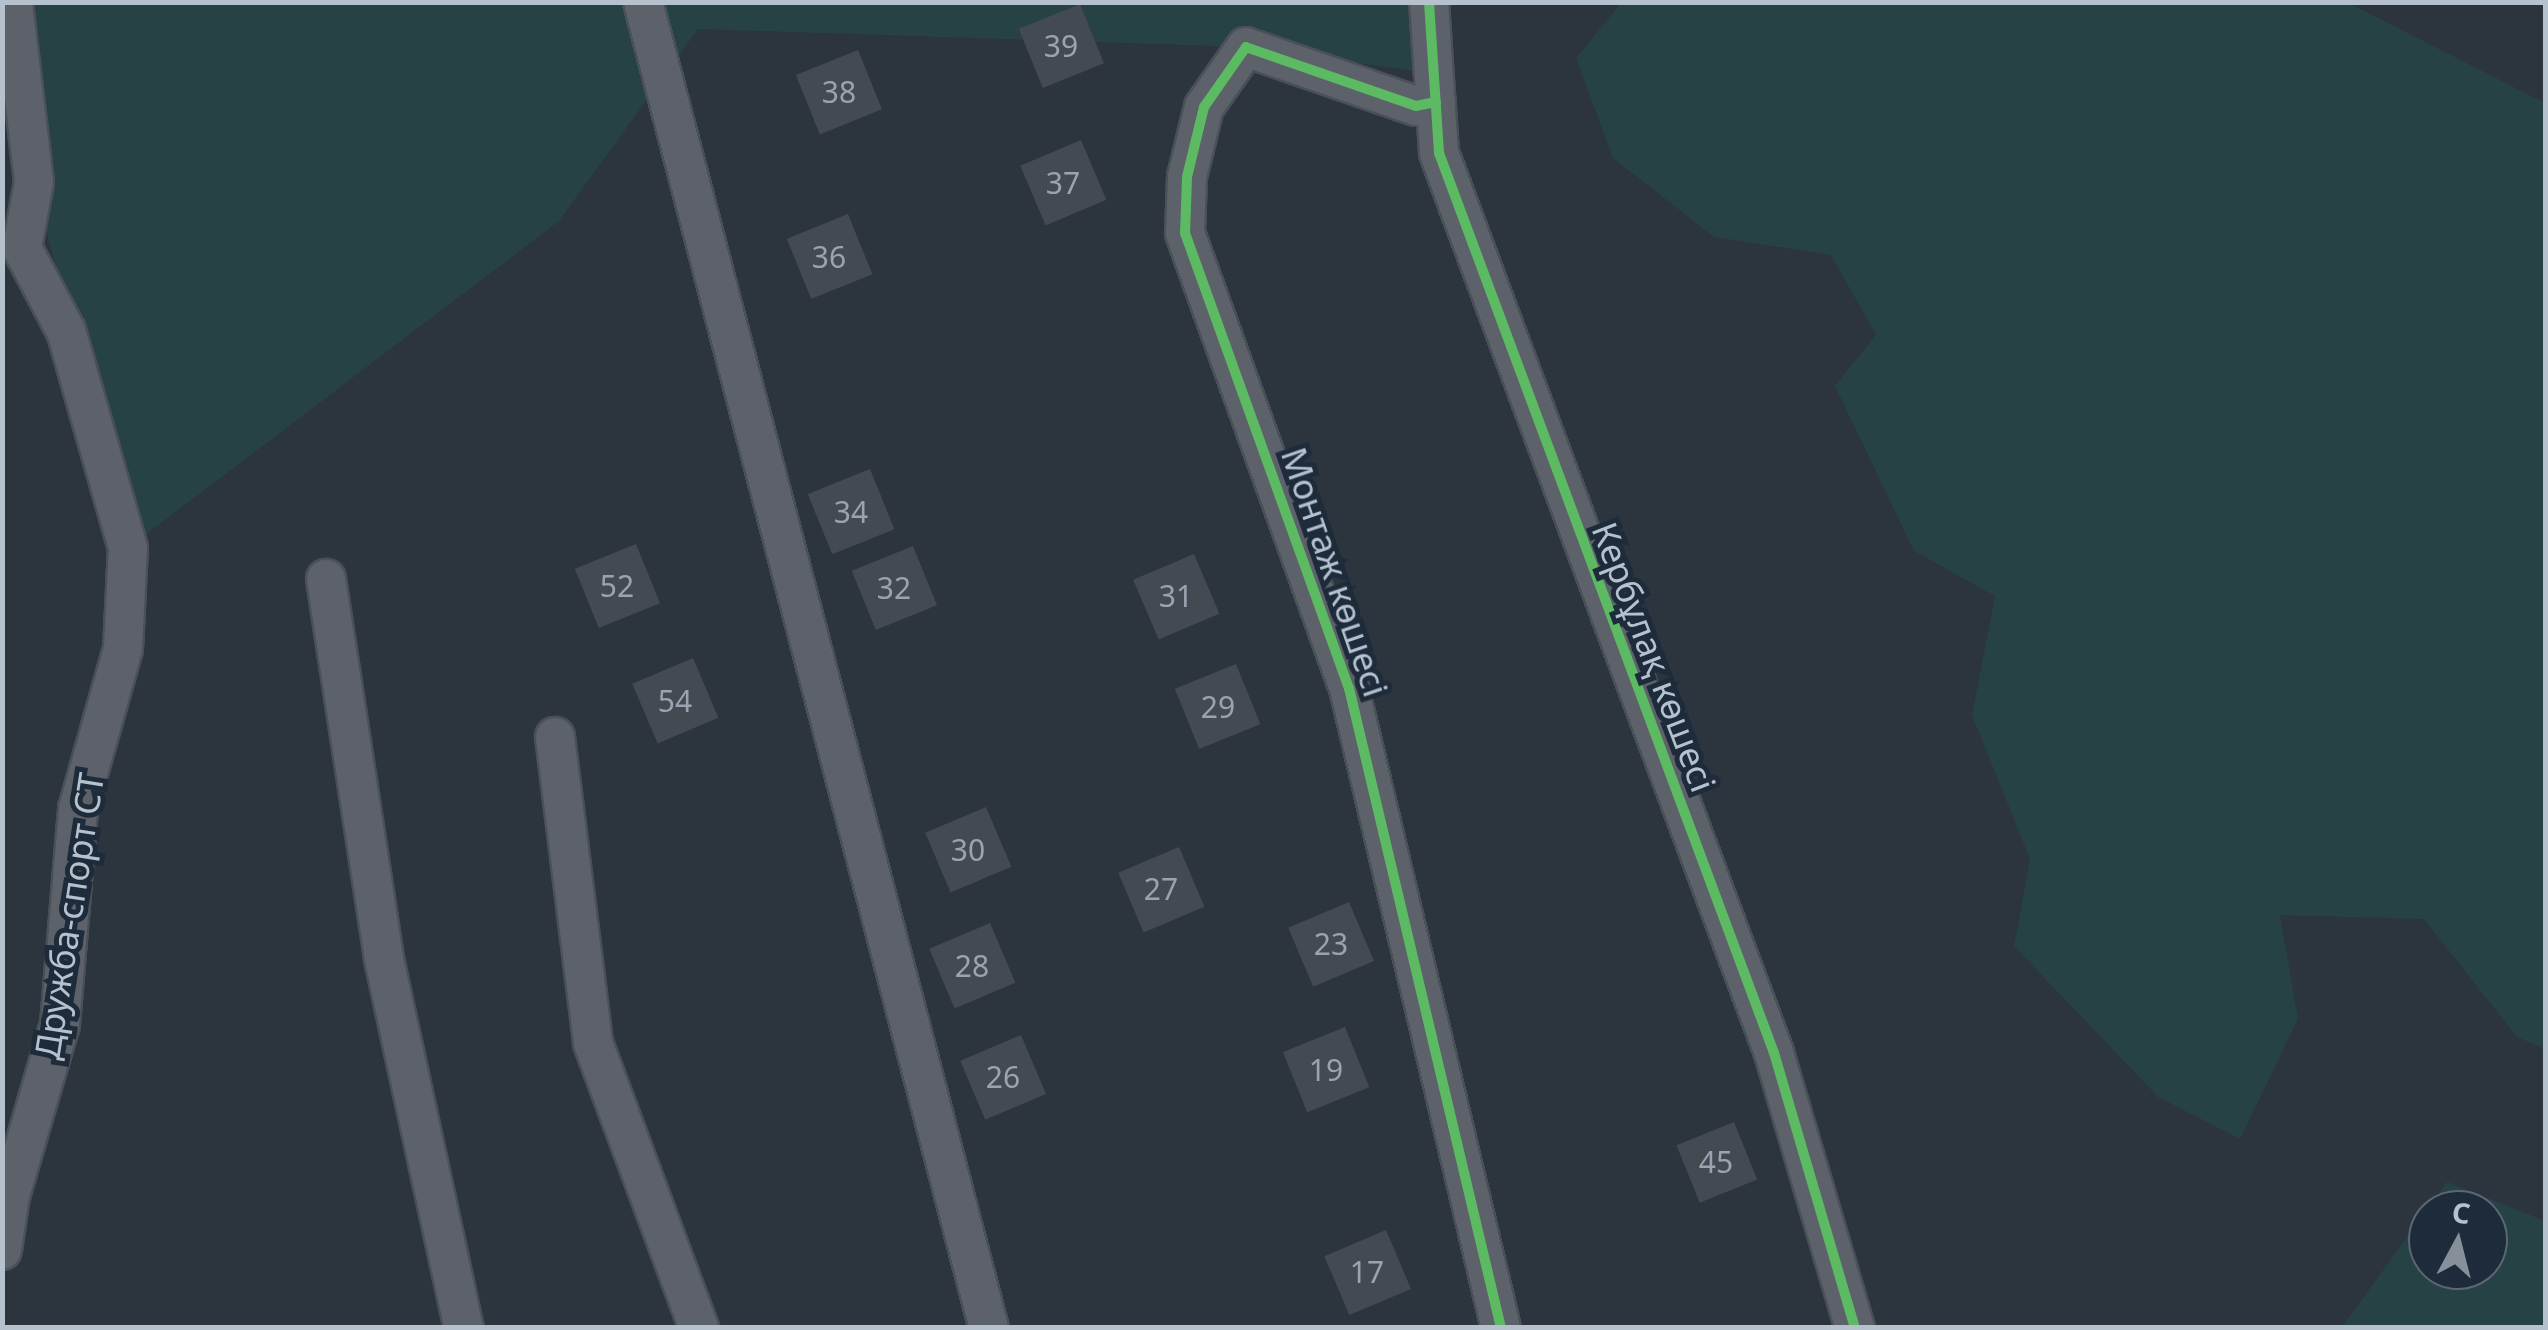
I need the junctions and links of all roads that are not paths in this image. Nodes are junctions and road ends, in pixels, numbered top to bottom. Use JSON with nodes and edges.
{"nodes":[{"id":1,"x":12,"y":2,"type":"edge"},
{"id":2,"x":643,"y":2,"type":"edge"},
{"id":3,"x":1429,"y":2,"type":"edge"},
{"id":4,"x":1436,"y":102,"type":"junction"},
{"id":5,"x":326,"y":580,"type":"dead end"},
{"id":6,"x":555,"y":737,"type":"dead end"},
{"id":7,"x":2,"y":1250,"type":"edge"},
{"id":8,"x":464,"y":1328,"type":"edge"},
{"id":9,"x":699,"y":1328,"type":"edge"},
{"id":10,"x":989,"y":1328,"type":"edge"},
{"id":11,"x":1501,"y":1328,"type":"edge"},
{"id":12,"x":1855,"y":1328,"type":"edge"}],
"edges":[{"from":1,"to":7,"type":"street","name":"Дружба-спорт СТ"},
{"from":2,"to":10,"type":"street"},
{"from":3,"to":4,"type":"street","name":"Кербұлақ көшесі"},
{"from":4,"to":11,"type":"street","name":"Монтаж көшесі"},
{"from":4,"to":12,"type":"street","name":"Кербұлақ көшесі"},
{"from":5,"to":8,"type":"street"},
{"from":6,"to":9,"type":"street"}]}
